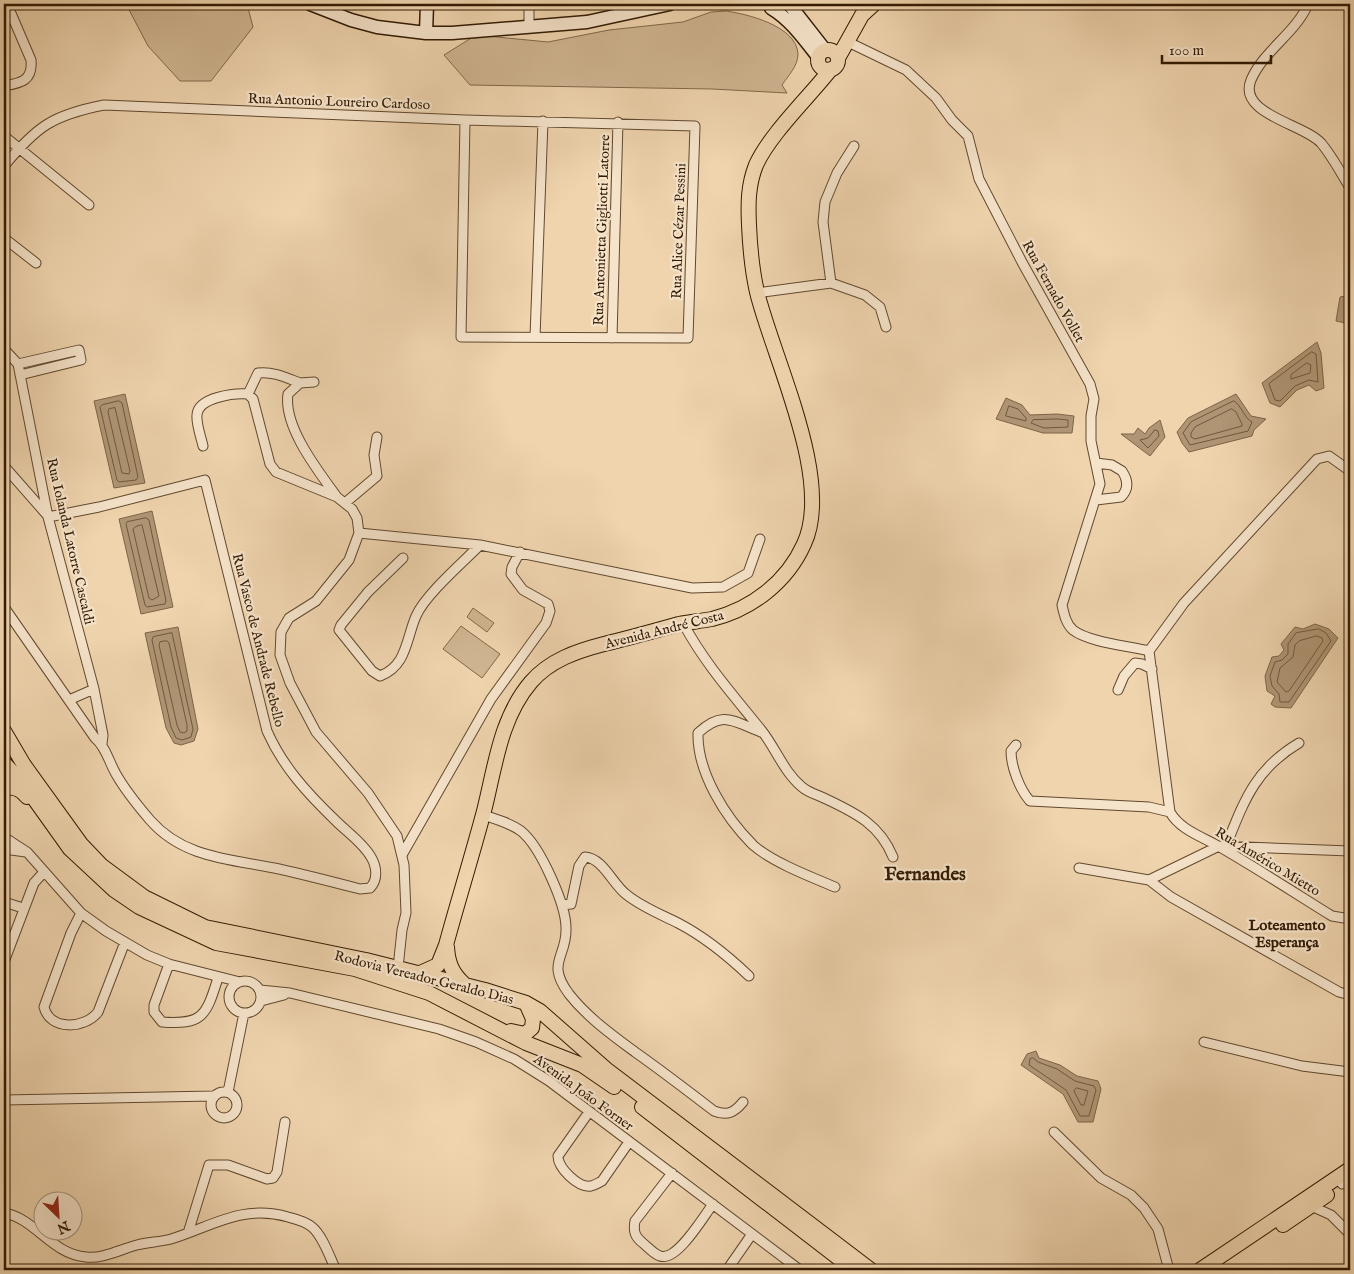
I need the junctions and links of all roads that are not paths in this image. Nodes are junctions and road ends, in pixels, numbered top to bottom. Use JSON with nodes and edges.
{"nodes":[{"id":1,"x":7,"y":4,"type":"edge"},
{"id":2,"x":310,"y":4,"type":"edge"},
{"id":3,"x":427,"y":4,"type":"edge"},
{"id":4,"x":529,"y":4,"type":"edge"},
{"id":5,"x":670,"y":4,"type":"edge"},
{"id":6,"x":789,"y":4,"type":"edge"},
{"id":7,"x":874,"y":4,"type":"edge"},
{"id":8,"x":1308,"y":4,"type":"edge"},
{"id":9,"x":768,"y":5,"type":"edge"},
{"id":10,"x":529,"y":27,"type":"junction"},
{"id":11,"x":426,"y":33,"type":"junction"},
{"id":12,"x":846,"y":42,"type":"junction"},
{"id":13,"x":827,"y":58,"type":"junction"},
{"id":14,"x":4,"y":86,"type":"edge"},
{"id":15,"x":465,"y":120,"type":"junction"},
{"id":16,"x":543,"y":122,"type":"junction"},
{"id":17,"x":618,"y":122,"type":"junction"},
{"id":18,"x":695,"y":126,"type":"joint"},
{"id":19,"x":4,"y":136,"type":"edge"},
{"id":20,"x":854,"y":146,"type":"dead end"},
{"id":21,"x":19,"y":147,"type":"junction"},
{"id":22,"x":4,"y":166,"type":"edge"},
{"id":23,"x":1350,"y":188,"type":"edge"},
{"id":24,"x":89,"y":205,"type":"dead end"},
{"id":25,"x":4,"y":238,"type":"edge"},
{"id":26,"x":36,"y":263,"type":"dead end"},
{"id":27,"x":831,"y":284,"type":"junction"},
{"id":28,"x":757,"y":293,"type":"junction"},
{"id":29,"x":886,"y":327,"type":"dead end"},
{"id":30,"x":535,"y":337,"type":"junction"},
{"id":31,"x":612,"y":338,"type":"junction"},
{"id":32,"x":4,"y":349,"type":"edge"},
{"id":33,"x":18,"y":364,"type":"junction"},
{"id":34,"x":20,"y":375,"type":"junction"},
{"id":35,"x":314,"y":382,"type":"dead end"},
{"id":36,"x":300,"y":383,"type":"junction"},
{"id":37,"x":248,"y":394,"type":"junction"},
{"id":38,"x":377,"y":437,"type":"dead end"},
{"id":39,"x":203,"y":446,"type":"dead end"},
{"id":40,"x":1096,"y":462,"type":"junction"},
{"id":41,"x":4,"y":466,"type":"edge"},
{"id":42,"x":1350,"y":471,"type":"edge"},
{"id":43,"x":337,"y":497,"type":"junction"},
{"id":44,"x":1096,"y":500,"type":"junction"},
{"id":45,"x":345,"y":503,"type":"junction"},
{"id":46,"x":48,"y":516,"type":"junction"},
{"id":47,"x":359,"y":533,"type":"junction"},
{"id":48,"x":760,"y":539,"type":"dead end"},
{"id":49,"x":480,"y":545,"type":"junction"},
{"id":50,"x":520,"y":552,"type":"junction"},
{"id":51,"x":404,"y":558,"type":"dead end"},
{"id":52,"x":4,"y":607,"type":"edge"},
{"id":53,"x":683,"y":623,"type":"junction"},
{"id":54,"x":1149,"y":651,"type":"junction"},
{"id":55,"x":1152,"y":669,"type":"junction"},
{"id":56,"x":94,"y":689,"type":"junction"},
{"id":57,"x":1118,"y":690,"type":"dead end"},
{"id":58,"x":69,"y":700,"type":"junction"},
{"id":59,"x":4,"y":731,"type":"edge"},
{"id":60,"x":764,"y":733,"type":"junction"},
{"id":61,"x":1298,"y":743,"type":"dead end"},
{"id":62,"x":102,"y":744,"type":"junction"},
{"id":63,"x":1016,"y":745,"type":"dead end"},
{"id":64,"x":4,"y":763,"type":"edge"},
{"id":65,"x":4,"y":788,"type":"edge"},
{"id":66,"x":42,"y":811,"type":"junction"},
{"id":67,"x":483,"y":815,"type":"junction"},
{"id":68,"x":1172,"y":816,"type":"junction"},
{"id":69,"x":4,"y":837,"type":"edge"},
{"id":70,"x":1222,"y":846,"type":"junction"},
{"id":71,"x":4,"y":848,"type":"edge"},
{"id":72,"x":1350,"y":851,"type":"edge"},
{"id":73,"x":27,"y":852,"type":"junction"},
{"id":74,"x":402,"y":855,"type":"junction"},
{"id":75,"x":893,"y":857,"type":"dead end"},
{"id":76,"x":1079,"y":868,"type":"dead end"},
{"id":77,"x":44,"y":872,"type":"junction"},
{"id":78,"x":1149,"y":880,"type":"junction"},
{"id":79,"x":835,"y":887,"type":"dead end"},
{"id":80,"x":4,"y":902,"type":"edge"},
{"id":81,"x":562,"y":906,"type":"junction"},
{"id":82,"x":23,"y":908,"type":"junction"},
{"id":83,"x":81,"y":913,"type":"junction"},
{"id":84,"x":1350,"y":919,"type":"edge"},
{"id":85,"x":126,"y":942,"type":"junction"},
{"id":86,"x":446,"y":945,"type":"junction"},
{"id":87,"x":4,"y":962,"type":"edge"},
{"id":88,"x":169,"y":964,"type":"junction"},
{"id":89,"x":398,"y":968,"type":"junction"},
{"id":90,"x":418,"y":974,"type":"junction"},
{"id":91,"x":749,"y":976,"type":"dead end"},
{"id":92,"x":215,"y":979,"type":"junction"},
{"id":93,"x":240,"y":982,"type":"junction"},
{"id":94,"x":465,"y":985,"type":"junction"},
{"id":95,"x":260,"y":990,"type":"junction"},
{"id":96,"x":230,"y":992,"type":"junction"},
{"id":97,"x":290,"y":994,"type":"junction"},
{"id":98,"x":1350,"y":995,"type":"edge"},
{"id":99,"x":261,"y":1002,"type":"junction"},
{"id":100,"x":526,"y":1003,"type":"junction"},
{"id":101,"x":244,"y":1013,"type":"junction"},
{"id":102,"x":495,"y":1028,"type":"junction"},
{"id":103,"x":1204,"y":1042,"type":"dead end"},
{"id":104,"x":1350,"y":1072,"type":"edge"},
{"id":105,"x":228,"y":1092,"type":"junction"},
{"id":106,"x":213,"y":1096,"type":"junction"},
{"id":107,"x":199,"y":1097,"type":"junction"},
{"id":108,"x":4,"y":1100,"type":"edge"},
{"id":109,"x":743,"y":1102,"type":"dead end"},
{"id":110,"x":210,"y":1106,"type":"junction"},
{"id":111,"x":589,"y":1112,"type":"junction"},
{"id":112,"x":285,"y":1122,"type":"dead end"},
{"id":113,"x":1054,"y":1132,"type":"dead end"},
{"id":114,"x":629,"y":1142,"type":"junction"},
{"id":115,"x":1350,"y":1169,"type":"edge"},
{"id":116,"x":672,"y":1173,"type":"junction"},
{"id":117,"x":1347,"y":1182,"type":"edge"},
{"id":118,"x":713,"y":1204,"type":"junction"},
{"id":119,"x":1311,"y":1206,"type":"junction"},
{"id":120,"x":4,"y":1212,"type":"edge"},
{"id":121,"x":188,"y":1233,"type":"junction"},
{"id":122,"x":752,"y":1234,"type":"junction"},
{"id":123,"x":1350,"y":1234,"type":"edge"},
{"id":124,"x":795,"y":1269,"type":"edge"},
{"id":125,"x":336,"y":1270,"type":"edge"},
{"id":126,"x":727,"y":1270,"type":"edge"},
{"id":127,"x":854,"y":1270,"type":"edge"},
{"id":128,"x":871,"y":1270,"type":"edge"},
{"id":129,"x":1169,"y":1270,"type":"edge"},
{"id":130,"x":1200,"y":1270,"type":"edge"},
{"id":131,"x":1216,"y":1270,"type":"edge"}],
"edges":[{"from":1,"to":14,"type":"street"},
{"from":2,"to":11,"type":"main road"},
{"from":3,"to":11,"type":"main road"},
{"from":4,"to":10,"type":"street"},
{"from":5,"to":10,"type":"main road"},
{"from":6,"to":13,"type":"main road"},
{"from":7,"to":12,"type":"main road"},
{"from":8,"to":23,"type":"street"},
{"from":9,"to":13,"type":"main road"},
{"from":10,"to":11,"type":"main road"},
{"from":12,"to":13,"type":"main road"},
{"from":12,"to":40,"type":"street","name":"Rua Fernado Vollet"},
{"from":13,"to":28,"type":"main road","name":"Avenida André Costa"},
{"from":15,"to":16,"type":"street","name":"Rua Antonio Loureiro Cardoso"},
{"from":15,"to":21,"type":"street","name":"Rua Antonio Loureiro Cardoso"},
{"from":15,"to":30,"type":"street"},
{"from":16,"to":17,"type":"street","name":"Rua Antonio Loureiro Cardoso"},
{"from":16,"to":30,"type":"street"},
{"from":17,"to":18,"type":"street","name":"Rua Antonio Loureiro Cardoso"},
{"from":17,"to":31,"type":"street","name":"Rua Antonietta Gigliotti Latorre"},
{"from":18,"to":31,"type":"street","name":"Rua Alice Cézar Pessini"},
{"from":19,"to":21,"type":"street"},
{"from":20,"to":27,"type":"street"},
{"from":21,"to":22,"type":"street","name":"Rua Antonio Loureiro Cardoso"},
{"from":21,"to":24,"type":"street"},
{"from":25,"to":26,"type":"street"},
{"from":27,"to":28,"type":"street"},
{"from":27,"to":29,"type":"street"},
{"from":28,"to":53,"type":"main road","name":"Avenida André Costa"},
{"from":30,"to":31,"type":"street"},
{"from":32,"to":33,"type":"street"},
{"from":33,"to":34,"type":"street","name":"Rua Iolanda Latorre Cascaldi"},
{"from":33,"to":34,"type":"street"},
{"from":34,"to":46,"type":"street","name":"Rua Iolanda Latorre Cascaldi"},
{"from":35,"to":36,"type":"street"},
{"from":36,"to":37,"type":"street"},
{"from":36,"to":43,"type":"street"},
{"from":37,"to":39,"type":"street"},
{"from":37,"to":43,"type":"street"},
{"from":38,"to":45,"type":"street"},
{"from":40,"to":44,"type":"street","name":"Rua Fernado Vollet"},
{"from":40,"to":44,"type":"street"},
{"from":41,"to":46,"type":"street"},
{"from":42,"to":54,"type":"street"},
{"from":43,"to":45,"type":"street"},
{"from":44,"to":54,"type":"street","name":"Rua Fernado Vollet"},
{"from":45,"to":47,"type":"street"},
{"from":46,"to":56,"type":"street","name":"Rua Iolanda Latorre Cascaldi"},
{"from":46,"to":62,"type":"street","name":"Rua Vasco de Andrade Rebello"},
{"from":47,"to":49,"type":"street"},
{"from":47,"to":74,"type":"street"},
{"from":48,"to":50,"type":"street"},
{"from":49,"to":50,"type":"street"},
{"from":49,"to":51,"type":"street"},
{"from":50,"to":74,"type":"street"},
{"from":52,"to":58,"type":"street"},
{"from":53,"to":60,"type":"street"},
{"from":53,"to":67,"type":"main road","name":"Avenida André Costa"},
{"from":54,"to":55,"type":"street"},
{"from":55,"to":57,"type":"street"},
{"from":55,"to":68,"type":"street"},
{"from":56,"to":58,"type":"street"},
{"from":56,"to":62,"type":"street","name":"Rua Iolanda Latorre Cascaldi"},
{"from":58,"to":62,"type":"street"},
{"from":59,"to":89,"type":"main road","name":"Rodovia Vereador Geraldo Dias"},
{"from":60,"to":75,"type":"street"},
{"from":60,"to":79,"type":"street"},
{"from":61,"to":70,"type":"street"},
{"from":63,"to":68,"type":"street"},
{"from":64,"to":66,"type":"main road","name":"Rodovia Vereador Geraldo Dias"},
{"from":65,"to":66,"type":"main road"},
{"from":66,"to":102,"type":"main road","name":"Rodovia Vereador Geraldo Dias"},
{"from":67,"to":81,"type":"street"},
{"from":67,"to":86,"type":"main road","name":"Avenida André Costa"},
{"from":68,"to":70,"type":"street","name":"Rua Américo Mietto"},
{"from":69,"to":73,"type":"street"},
{"from":70,"to":72,"type":"street"},
{"from":70,"to":78,"type":"street"},
{"from":70,"to":84,"type":"street","name":"Rua Américo Mietto"},
{"from":71,"to":73,"type":"street"},
{"from":73,"to":77,"type":"street"},
{"from":74,"to":89,"type":"street"},
{"from":76,"to":78,"type":"street"},
{"from":77,"to":82,"type":"street"},
{"from":77,"to":83,"type":"street"},
{"from":78,"to":98,"type":"street"},
{"from":80,"to":82,"type":"street"},
{"from":81,"to":91,"type":"street"},
{"from":81,"to":109,"type":"street"},
{"from":82,"to":87,"type":"street"},
{"from":83,"to":85,"type":"street"},
{"from":83,"to":85,"type":"street"},
{"from":85,"to":88,"type":"street"},
{"from":86,"to":90,"type":"main road","name":"Avenida André Costa"},
{"from":86,"to":94,"type":"main road","name":"Avenida André Costa"},
{"from":88,"to":92,"type":"street"},
{"from":88,"to":92,"type":"street"},
{"from":89,"to":90,"type":"main road","name":"Rodovia Vereador Geraldo Dias"},
{"from":90,"to":94,"type":"main road","name":"Rodovia Vereador Geraldo Dias"},
{"from":92,"to":93,"type":"street"},
{"from":92,"to":96,"type":"street"},
{"from":93,"to":95,"type":"street"},
{"from":93,"to":96,"type":"street"},
{"from":94,"to":100,"type":"main road","name":"Rodovia Vereador Geraldo Dias"},
{"from":95,"to":97,"type":"street","name":"Avenida João Forner"},
{"from":95,"to":99,"type":"street"},
{"from":96,"to":101,"type":"street"},
{"from":97,"to":99,"type":"street","name":"Avenida João Forner"},
{"from":97,"to":111,"type":"street","name":"Avenida João Forner"},
{"from":99,"to":101,"type":"street"},
{"from":100,"to":102,"type":"main road"},
{"from":100,"to":128,"type":"main road","name":"Rodovia Vereador Geraldo Dias"},
{"from":101,"to":105,"type":"street"},
{"from":102,"to":127,"type":"main road","name":"Rodovia Vereador Geraldo Dias"},
{"from":103,"to":104,"type":"street"},
{"from":105,"to":106,"type":"street"},
{"from":105,"to":110,"type":"street"},
{"from":106,"to":107,"type":"street"},
{"from":106,"to":110,"type":"street"},
{"from":107,"to":108,"type":"street"},
{"from":107,"to":110,"type":"street"},
{"from":111,"to":114,"type":"street","name":"Avenida João Forner"},
{"from":111,"to":114,"type":"street"},
{"from":112,"to":121,"type":"street"},
{"from":113,"to":129,"type":"street"},
{"from":114,"to":116,"type":"street","name":"Avenida João Forner"},
{"from":115,"to":130,"type":"main road"},
{"from":116,"to":118,"type":"street","name":"Avenida João Forner"},
{"from":116,"to":118,"type":"street"},
{"from":117,"to":119,"type":"main road"},
{"from":118,"to":122,"type":"street","name":"Avenida João Forner"},
{"from":119,"to":123,"type":"street"},
{"from":119,"to":131,"type":"main road"},
{"from":120,"to":121,"type":"street"},
{"from":121,"to":125,"type":"street"},
{"from":122,"to":124,"type":"street","name":"Avenida João Forner"},
{"from":122,"to":126,"type":"street"}]}
